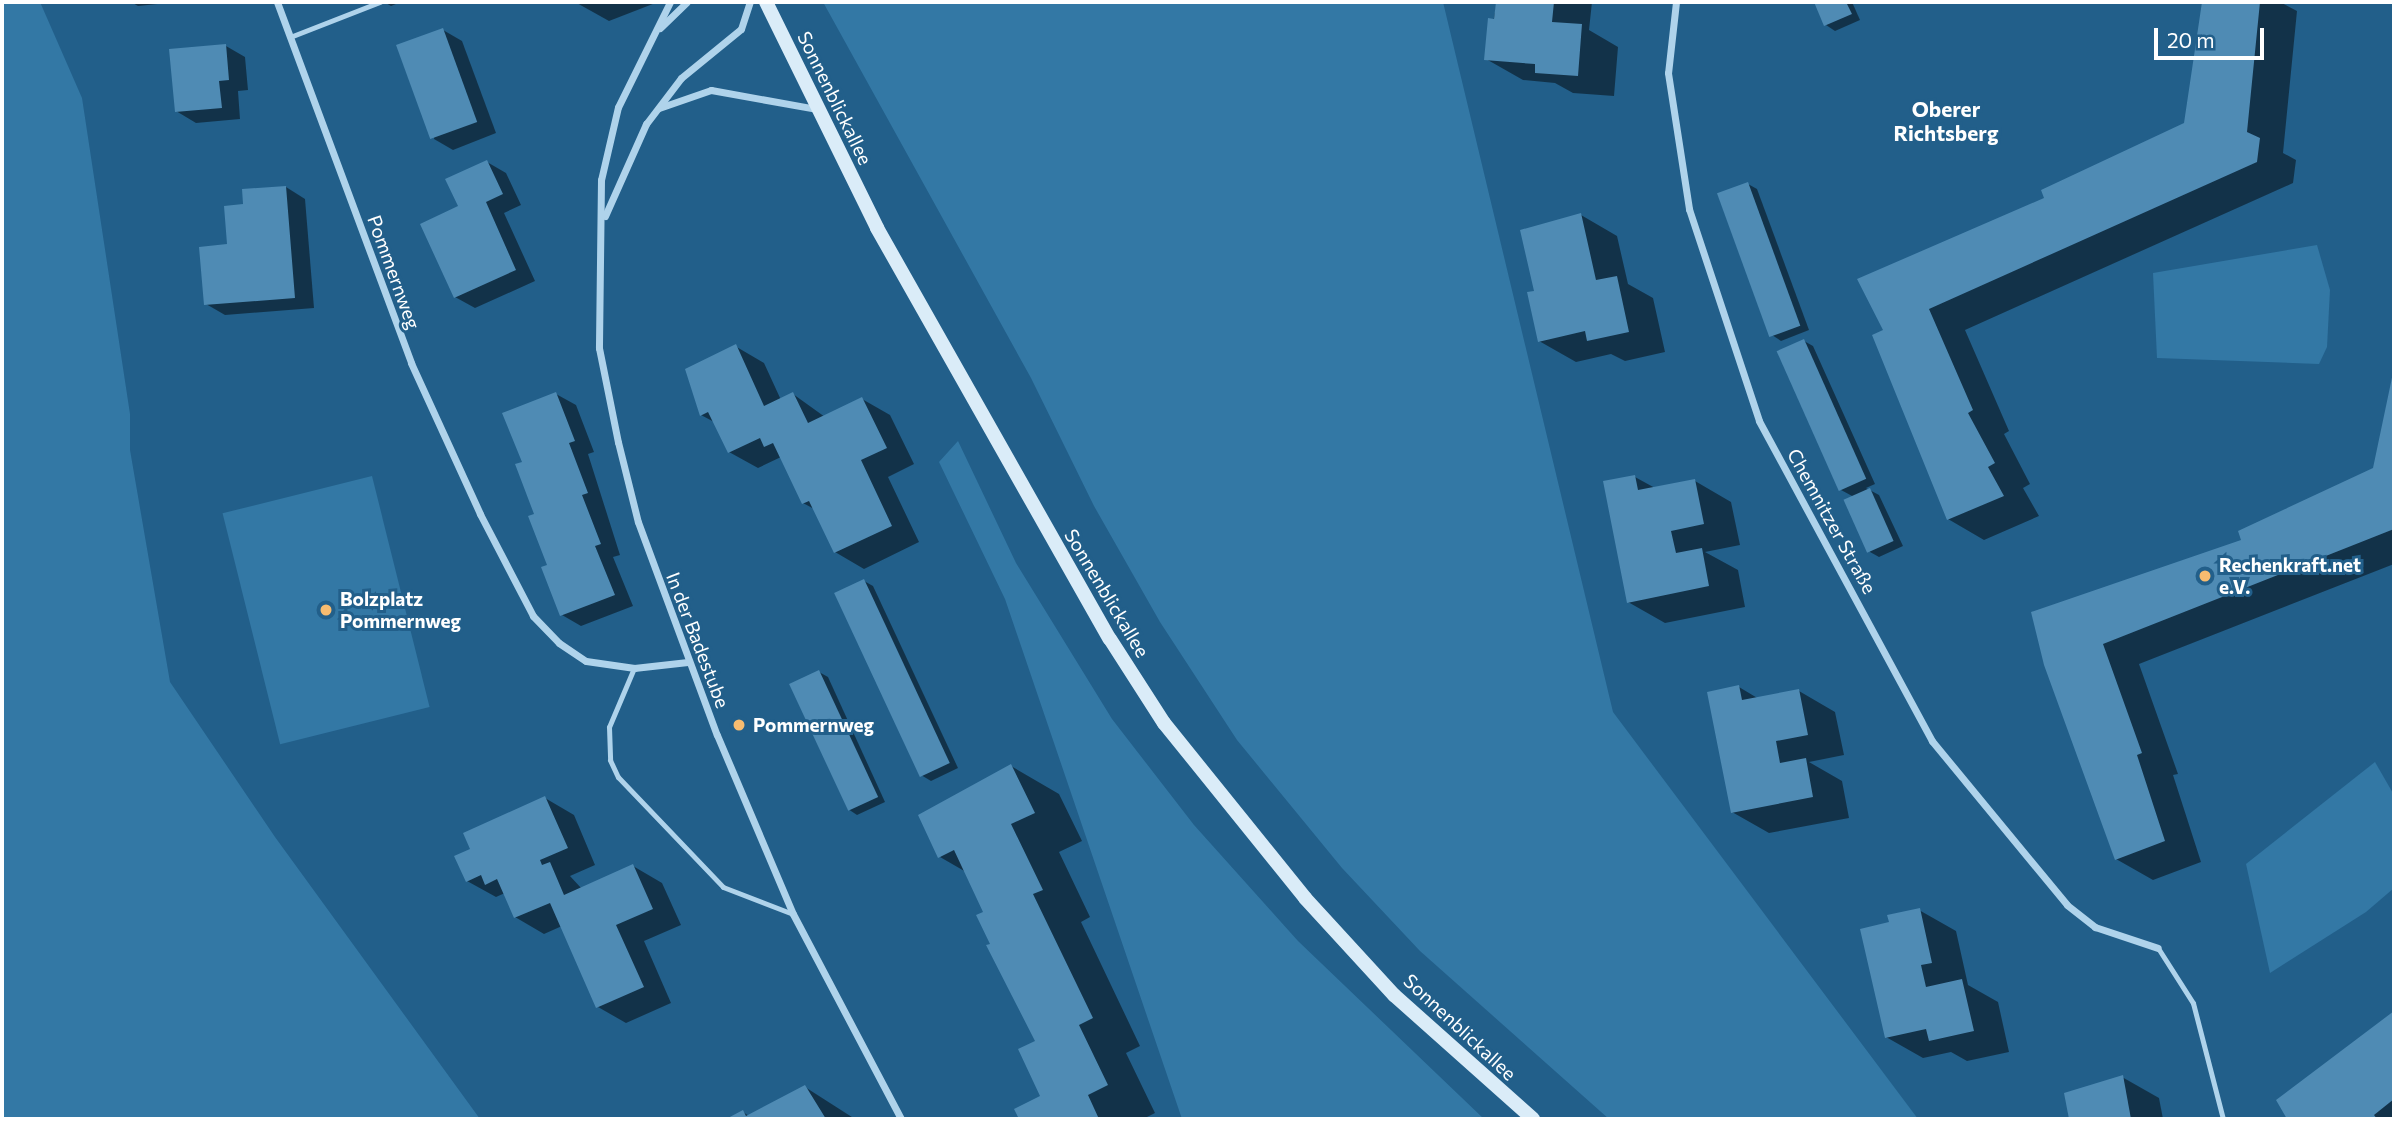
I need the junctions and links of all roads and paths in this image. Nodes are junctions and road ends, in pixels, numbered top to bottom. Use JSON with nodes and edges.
{"nodes":[{"id":1,"x":277,"y":2,"type":"edge"},
{"id":2,"x":380,"y":2,"type":"edge"},
{"id":3,"x":670,"y":2,"type":"edge"},
{"id":4,"x":687,"y":2,"type":"edge"},
{"id":5,"x":750,"y":2,"type":"edge"},
{"id":6,"x":766,"y":2,"type":"edge"},
{"id":7,"x":1676,"y":2,"type":"edge"},
{"id":8,"x":657,"y":30,"type":"junction"},
{"id":9,"x":290,"y":37,"type":"junction"},
{"id":10,"x":659,"y":109,"type":"junction"},
{"id":11,"x":820,"y":109,"type":"junction"},
{"id":12,"x":604,"y":220,"type":"junction"},
{"id":13,"x":688,"y":662,"type":"junction"},
{"id":14,"x":634,"y":668,"type":"junction"},
{"id":15,"x":793,"y":914,"type":"junction"},
{"id":16,"x":2158,"y":948,"type":"joint"},
{"id":17,"x":901,"y":1119,"type":"edge"},
{"id":18,"x":1533,"y":1119,"type":"edge"},
{"id":19,"x":2223,"y":1119,"type":"edge"}],
"edges":[{"from":1,"to":9,"type":"street","name":"Pommernweg"},
{"from":2,"to":9,"type":"lane"},
{"from":3,"to":8,"type":"street","name":"In der Badestube"},
{"from":4,"to":8,"type":"street","name":"In der Badestube"},
{"from":5,"to":10,"type":"street","name":"In der Badestube"},
{"from":6,"to":11,"type":"main road","name":"Sonnenblickallee"},
{"from":7,"to":16,"type":"street","name":"Chemnitzer Straße"},
{"from":8,"to":12,"type":"street","name":"In der Badestube"},
{"from":9,"to":14,"type":"street","name":"Pommernweg"},
{"from":10,"to":11,"type":"street"},
{"from":10,"to":12,"type":"street","name":"In der Badestube"},
{"from":11,"to":18,"type":"main road","name":"Sonnenblickallee"},
{"from":12,"to":13,"type":"street","name":"In der Badestube"},
{"from":13,"to":14,"type":"street","name":"Pommernweg"},
{"from":13,"to":15,"type":"street","name":"In der Badestube"},
{"from":14,"to":15,"type":"lane"},
{"from":15,"to":17,"type":"street","name":"In der Badestube"},
{"from":16,"to":19,"type":"lane"}]}
